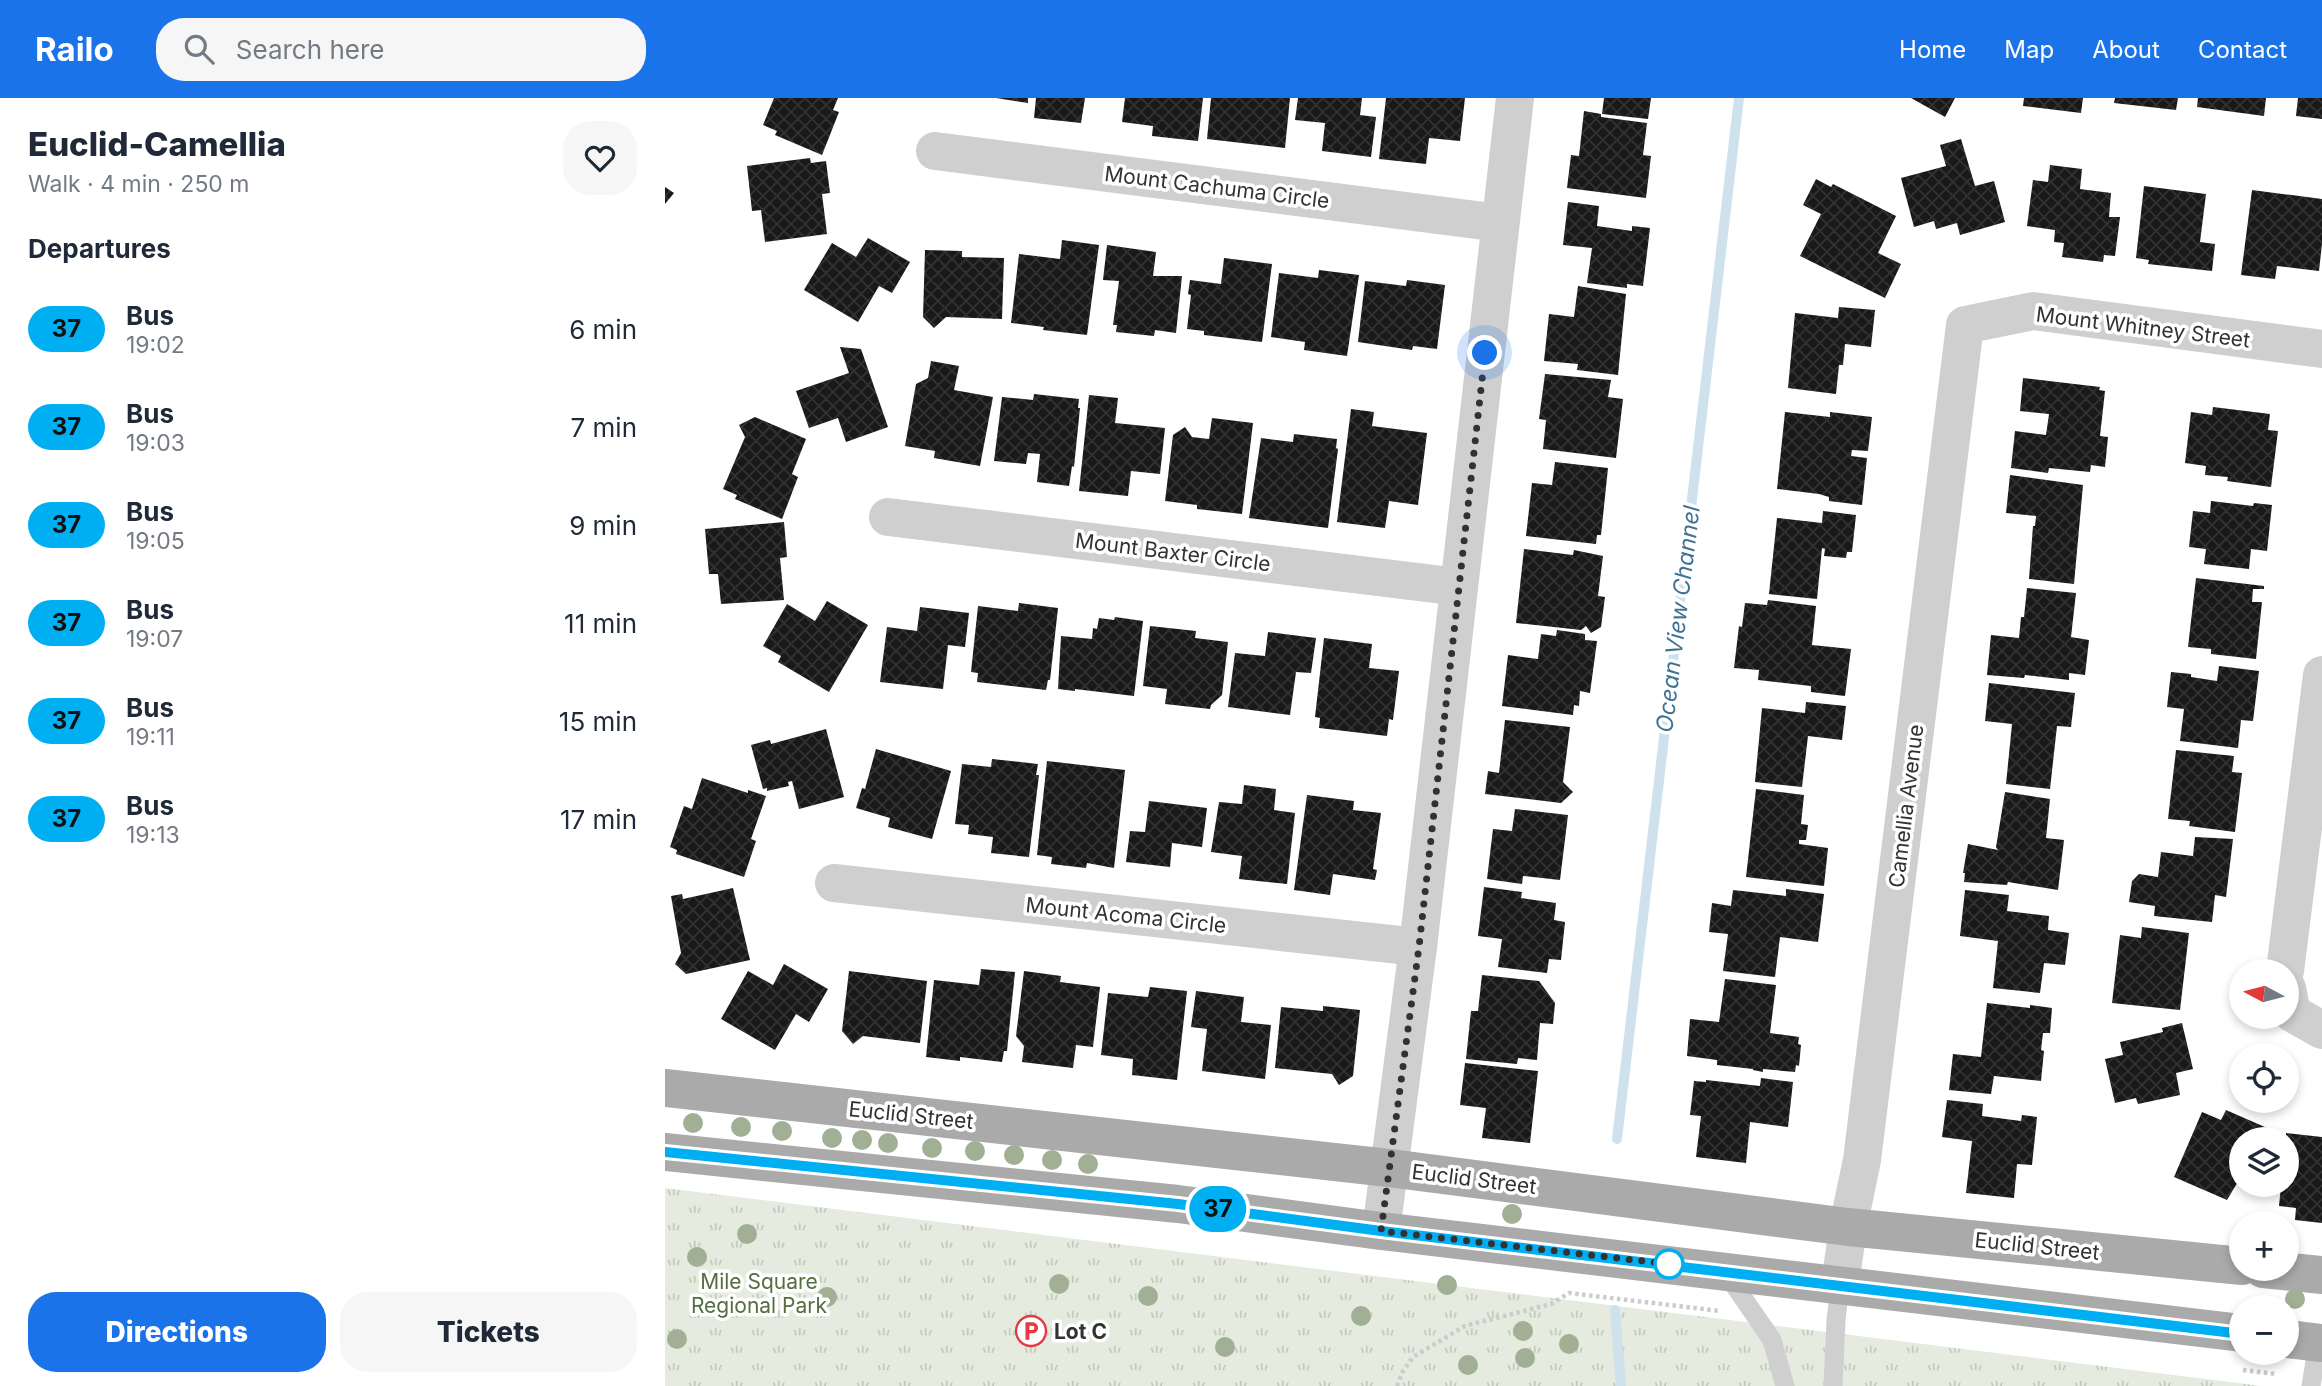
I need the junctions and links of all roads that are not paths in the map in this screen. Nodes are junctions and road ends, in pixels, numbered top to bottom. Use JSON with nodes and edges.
{"nodes":[{"id":1,"x":1515,"y":98,"type":"edge"},
{"id":2,"x":936,"y":151,"type":"dead end"},
{"id":3,"x":1500,"y":223,"type":"junction"},
{"id":4,"x":1965,"y":325,"type":"joint"},
{"id":5,"x":2322,"y":349,"type":"edge"},
{"id":6,"x":888,"y":517,"type":"dead end"},
{"id":7,"x":1459,"y":587,"type":"junction"},
{"id":8,"x":2322,"y":675,"type":"edge"},
{"id":9,"x":834,"y":883,"type":"dead end"},
{"id":10,"x":1419,"y":947,"type":"junction"},
{"id":11,"x":2286,"y":959,"type":"edge"},
{"id":12,"x":665,"y":1088,"type":"edge"},
{"id":13,"x":665,"y":1152,"type":"edge"},
{"id":14,"x":1389,"y":1168,"type":"junction"},
{"id":15,"x":1848,"y":1227,"type":"junction"},
{"id":16,"x":1381,"y":1231,"type":"junction"},
{"id":17,"x":2229,"y":1265,"type":"edge"},
{"id":18,"x":1726,"y":1272,"type":"junction"},
{"id":19,"x":2299,"y":1273,"type":"edge"},
{"id":20,"x":2322,"y":1275,"type":"edge"},
{"id":21,"x":1840,"y":1285,"type":"junction"},
{"id":22,"x":2229,"y":1332,"type":"edge"},
{"id":23,"x":2309,"y":1341,"type":"edge"},
{"id":24,"x":1785,"y":1386,"type":"edge"},
{"id":25,"x":1833,"y":1386,"type":"edge"},
{"id":26,"x":2311,"y":1386,"type":"edge"}],
"edges":[{"from":1,"to":3,"type":"street"},
{"from":2,"to":3,"type":"street","name":"Mount Cachuma Circle"},
{"from":3,"to":7,"type":"street"},
{"from":4,"to":5,"type":"street","name":"Mount Whitney Street"},
{"from":4,"to":15,"type":"street","name":"Camellia Avenue"},
{"from":6,"to":7,"type":"street","name":"Mount Baxter Circle"},
{"from":7,"to":10,"type":"street"},
{"from":8,"to":11,"type":"street"},
{"from":9,"to":10,"type":"street","name":"Mount Acoma Circle"},
{"from":10,"to":14,"type":"street"},
{"from":12,"to":14,"type":"main road","name":"Euclid Street"},
{"from":13,"to":16,"type":"main road"},
{"from":14,"to":15,"type":"main road","name":"Euclid Street"},
{"from":14,"to":16,"type":"street"},
{"from":15,"to":17,"type":"main road","name":"Euclid Street"},
{"from":15,"to":21,"type":"street","name":"Camellia Avenue"},
{"from":16,"to":18,"type":"main road"},
{"from":18,"to":21,"type":"main road"},
{"from":18,"to":24,"type":"lane"},
{"from":19,"to":20,"type":"main road"},
{"from":21,"to":22,"type":"main road"},
{"from":21,"to":25,"type":"lane"},
{"from":23,"to":26,"type":"lane"}]}
